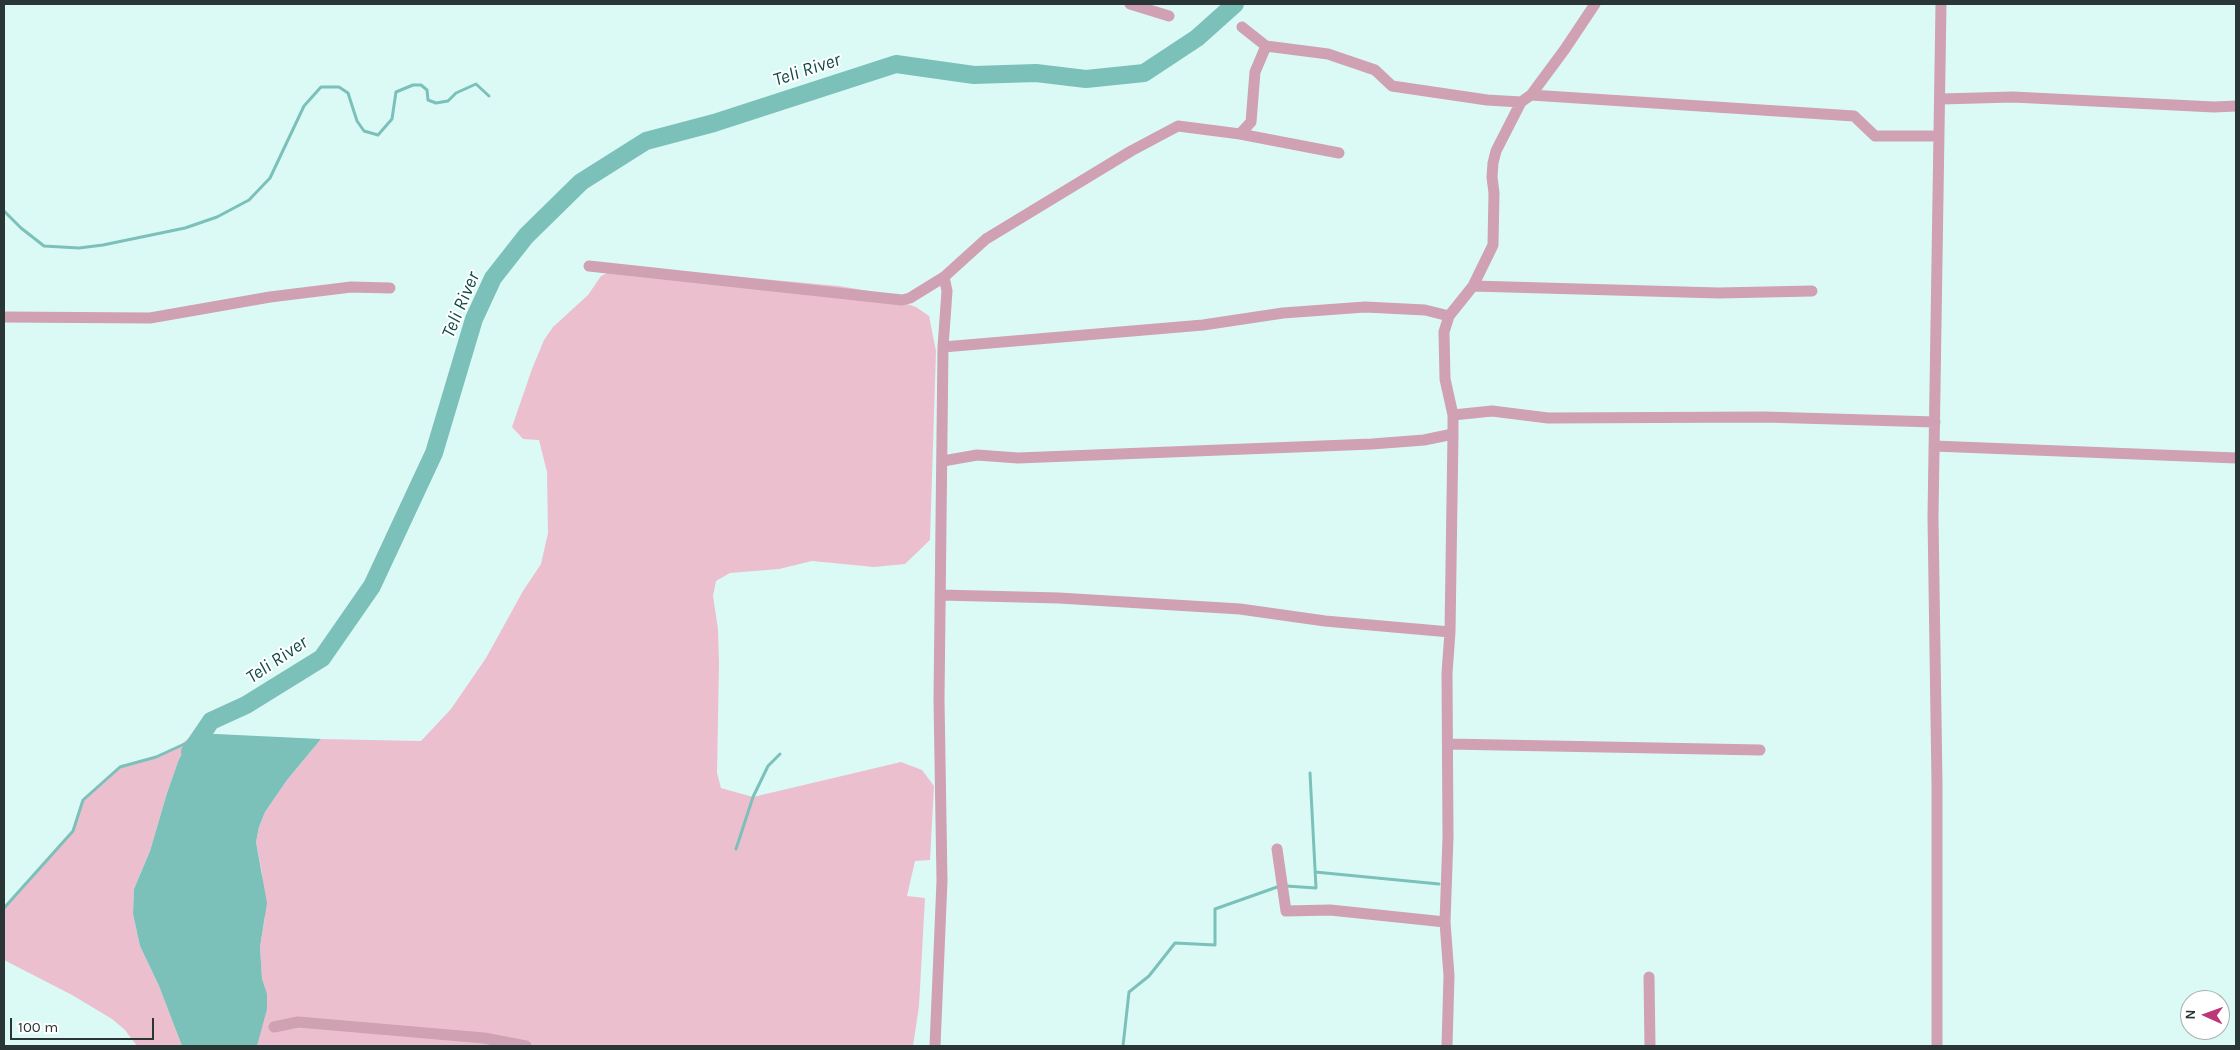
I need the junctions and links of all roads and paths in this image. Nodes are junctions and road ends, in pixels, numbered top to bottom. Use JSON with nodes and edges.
{"nodes":[{"id":1,"x":1130,"y":4,"type":"edge"},
{"id":2,"x":1594,"y":4,"type":"edge"},
{"id":3,"x":1941,"y":4,"type":"edge"},
{"id":4,"x":1169,"y":16,"type":"dead end"},
{"id":5,"x":1242,"y":27,"type":"dead end"},
{"id":6,"x":1266,"y":46,"type":"junction"},
{"id":7,"x":1526,"y":98,"type":"junction"},
{"id":8,"x":1941,"y":99,"type":"junction"},
{"id":9,"x":2236,"y":106,"type":"edge"},
{"id":10,"x":1240,"y":134,"type":"junction"},
{"id":11,"x":1938,"y":136,"type":"junction"},
{"id":12,"x":1339,"y":153,"type":"dead end"},
{"id":13,"x":589,"y":266,"type":"dead end"},
{"id":14,"x":944,"y":277,"type":"junction"},
{"id":15,"x":1473,"y":286,"type":"junction"},
{"id":16,"x":390,"y":288,"type":"dead end"},
{"id":17,"x":1812,"y":291,"type":"dead end"},
{"id":18,"x":4,"y":316,"type":"edge"},
{"id":19,"x":1449,"y":316,"type":"junction"},
{"id":20,"x":943,"y":347,"type":"junction"},
{"id":21,"x":1453,"y":415,"type":"junction"},
{"id":22,"x":1935,"y":422,"type":"junction"},
{"id":23,"x":1453,"y":434,"type":"junction"},
{"id":24,"x":1934,"y":446,"type":"junction"},
{"id":25,"x":2236,"y":458,"type":"edge"},
{"id":26,"x":943,"y":461,"type":"junction"},
{"id":27,"x":941,"y":595,"type":"junction"},
{"id":28,"x":1450,"y":632,"type":"junction"},
{"id":29,"x":1448,"y":744,"type":"junction"},
{"id":30,"x":1760,"y":750,"type":"dead end"},
{"id":31,"x":1277,"y":849,"type":"dead end"},
{"id":32,"x":1445,"y":922,"type":"junction"},
{"id":33,"x":1649,"y":977,"type":"dead end"},
{"id":34,"x":274,"y":1027,"type":"dead end"},
{"id":35,"x":526,"y":1046,"type":"edge"},
{"id":36,"x":935,"y":1046,"type":"edge"},
{"id":37,"x":1447,"y":1046,"type":"edge"},
{"id":38,"x":1650,"y":1046,"type":"edge"},
{"id":39,"x":1937,"y":1046,"type":"edge"}],
"edges":[{"from":1,"to":4,"type":"street"},
{"from":2,"to":7,"type":"street"},
{"from":3,"to":8,"type":"street"},
{"from":5,"to":6,"type":"street"},
{"from":6,"to":7,"type":"street"},
{"from":6,"to":10,"type":"street"},
{"from":7,"to":11,"type":"street"},
{"from":7,"to":15,"type":"street"},
{"from":8,"to":9,"type":"street"},
{"from":8,"to":11,"type":"street"},
{"from":10,"to":12,"type":"street"},
{"from":10,"to":14,"type":"street"},
{"from":11,"to":22,"type":"street"},
{"from":13,"to":14,"type":"street"},
{"from":14,"to":20,"type":"street"},
{"from":15,"to":17,"type":"street"},
{"from":15,"to":19,"type":"street"},
{"from":16,"to":18,"type":"street"},
{"from":19,"to":20,"type":"street"},
{"from":19,"to":21,"type":"street"},
{"from":20,"to":26,"type":"street"},
{"from":21,"to":22,"type":"street"},
{"from":21,"to":23,"type":"street"},
{"from":22,"to":24,"type":"street"},
{"from":23,"to":26,"type":"street"},
{"from":23,"to":28,"type":"street"},
{"from":24,"to":25,"type":"street"},
{"from":24,"to":39,"type":"street"},
{"from":26,"to":27,"type":"street"},
{"from":27,"to":28,"type":"street"},
{"from":27,"to":36,"type":"street"},
{"from":28,"to":29,"type":"street"},
{"from":29,"to":30,"type":"street"},
{"from":29,"to":32,"type":"street"},
{"from":31,"to":32,"type":"street"},
{"from":32,"to":37,"type":"street"},
{"from":33,"to":38,"type":"street"},
{"from":34,"to":35,"type":"street"}]}
